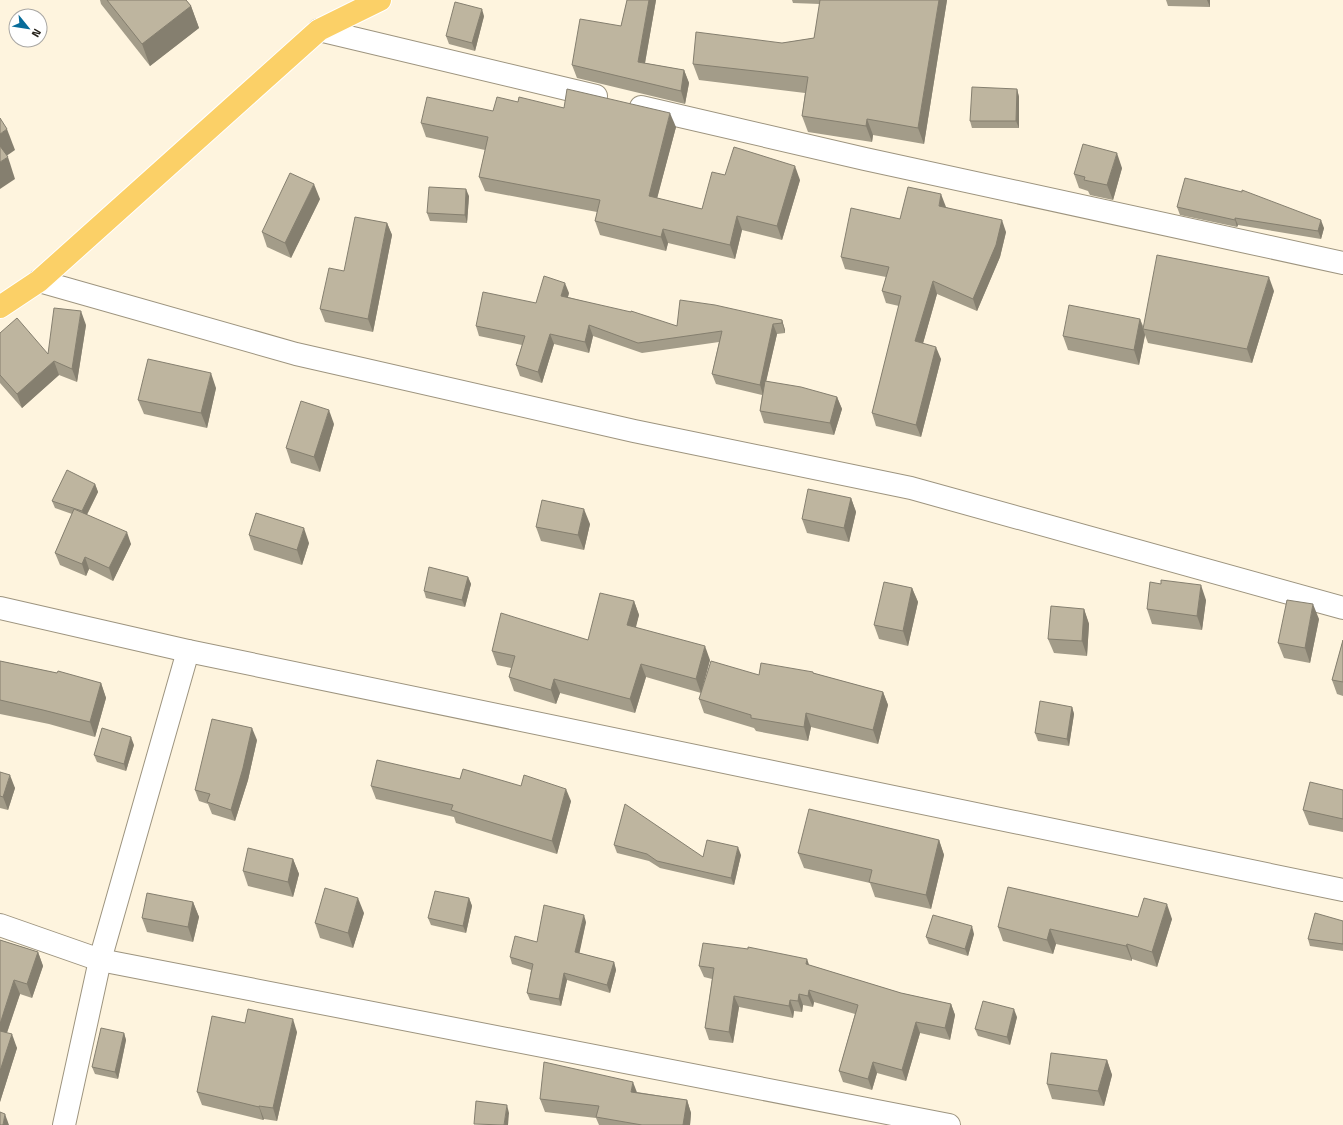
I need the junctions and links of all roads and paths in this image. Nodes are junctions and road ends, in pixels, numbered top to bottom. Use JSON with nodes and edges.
{"nodes":[{"id":1,"x":380,"y":0,"type":"edge"},
{"id":2,"x":319,"y":30,"type":"junction"},
{"id":3,"x":1343,"y":263,"type":"edge"},
{"id":4,"x":39,"y":281,"type":"junction"},
{"id":5,"x":0,"y":307,"type":"edge"},
{"id":6,"x":0,"y":608,"type":"edge"},
{"id":7,"x":1343,"y":608,"type":"edge"},
{"id":8,"x":188,"y":651,"type":"junction"},
{"id":9,"x":1343,"y":890,"type":"edge"},
{"id":10,"x":0,"y":925,"type":"edge"},
{"id":11,"x":100,"y":960,"type":"junction"},
{"id":12,"x":64,"y":1125,"type":"edge"},
{"id":13,"x":949,"y":1125,"type":"edge"}],
"edges":[{"from":1,"to":2,"type":"highway"},
{"from":2,"to":3,"type":"street"},
{"from":2,"to":4,"type":"highway"},
{"from":4,"to":5,"type":"highway"},
{"from":4,"to":7,"type":"street"},
{"from":6,"to":8,"type":"street"},
{"from":8,"to":9,"type":"street"},
{"from":8,"to":11,"type":"street"},
{"from":10,"to":11,"type":"street"},
{"from":11,"to":12,"type":"street"},
{"from":11,"to":13,"type":"street"}]}
